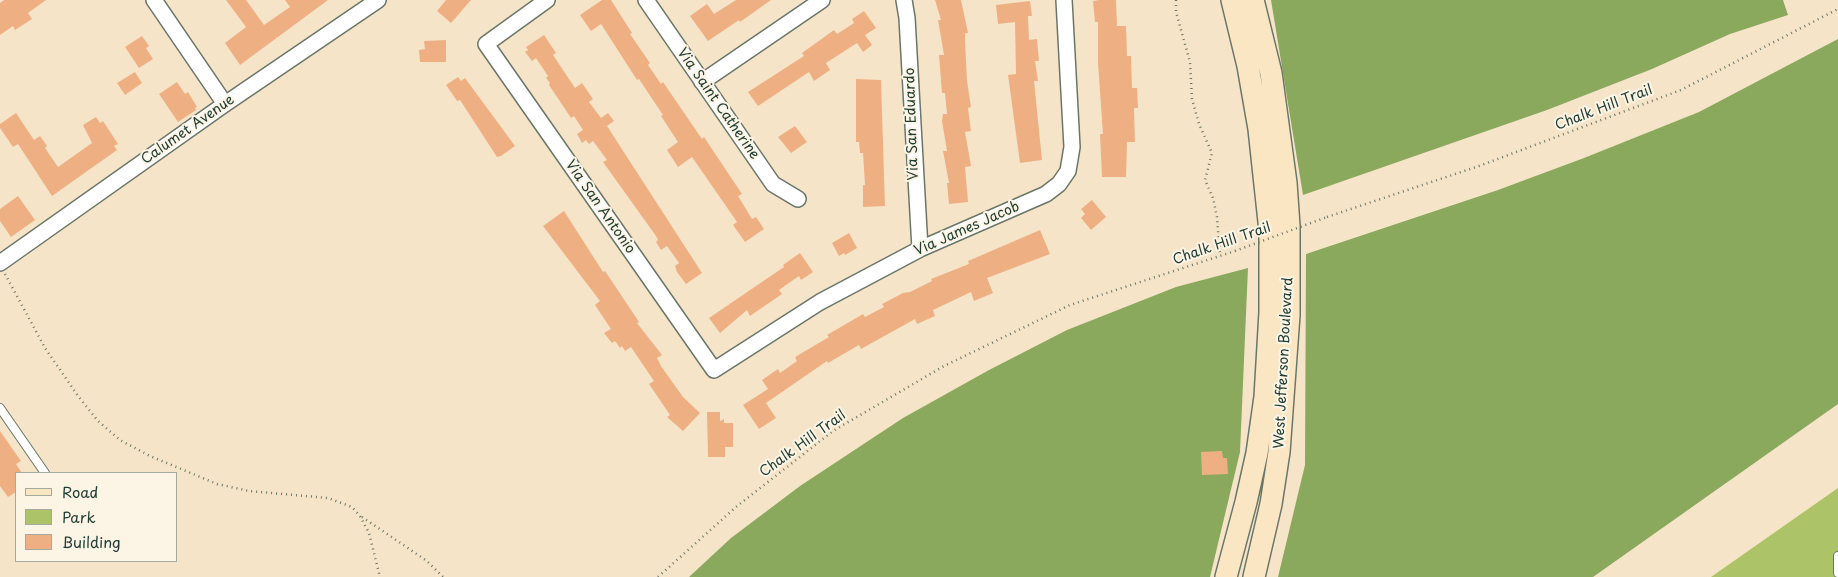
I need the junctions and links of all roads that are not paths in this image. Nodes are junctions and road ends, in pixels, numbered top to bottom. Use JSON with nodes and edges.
{"nodes":[{"id":1,"x":154,"y":0,"type":"edge"},
{"id":2,"x":378,"y":0,"type":"edge"},
{"id":3,"x":547,"y":0,"type":"edge"},
{"id":4,"x":646,"y":0,"type":"edge"},
{"id":5,"x":822,"y":0,"type":"edge"},
{"id":6,"x":904,"y":0,"type":"edge"},
{"id":7,"x":1064,"y":0,"type":"edge"},
{"id":8,"x":1232,"y":0,"type":"edge"},
{"id":9,"x":1253,"y":0,"type":"edge"},
{"id":10,"x":702,"y":82,"type":"junction"},
{"id":11,"x":225,"y":104,"type":"junction"},
{"id":12,"x":798,"y":198,"type":"dead end"},
{"id":13,"x":920,"y":249,"type":"junction"},
{"id":14,"x":0,"y":263,"type":"edge"},
{"id":15,"x":714,"y":370,"type":"joint"},
{"id":16,"x":1274,"y":397,"type":"junction"},
{"id":17,"x":0,"y":408,"type":"edge"},
{"id":18,"x":44,"y":472,"type":"edge"},
{"id":19,"x":1838,"y":556,"type":"edge"},
{"id":20,"x":1838,"y":574,"type":"edge"},
{"id":21,"x":1226,"y":577,"type":"edge"},
{"id":22,"x":1254,"y":577,"type":"edge"}],
"edges":[{"from":1,"to":11,"type":"street"},
{"from":2,"to":11,"type":"street","name":"Calumet Avenue"},
{"from":3,"to":15,"type":"street","name":"Via San Antonio"},
{"from":4,"to":10,"type":"street","name":"Via Saint Catherine"},
{"from":5,"to":10,"type":"street"},
{"from":6,"to":13,"type":"street","name":"Via San Eduardo"},
{"from":7,"to":13,"type":"street","name":"Via James Jacob"},
{"from":8,"to":16,"type":"main road","name":"West Jefferson Boulevard"},
{"from":9,"to":16,"type":"main road","name":"West Jefferson Boulevard"},
{"from":10,"to":12,"type":"street","name":"Via Saint Catherine"},
{"from":11,"to":14,"type":"street","name":"Calumet Avenue"},
{"from":13,"to":15,"type":"street","name":"Via James Jacob"},
{"from":16,"to":21,"type":"main road","name":"West Jefferson Boulevard"},
{"from":16,"to":22,"type":"main road","name":"West Jefferson Boulevard"},
{"from":17,"to":18,"type":"lane"},
{"from":19,"to":20,"type":"lane"}]}
